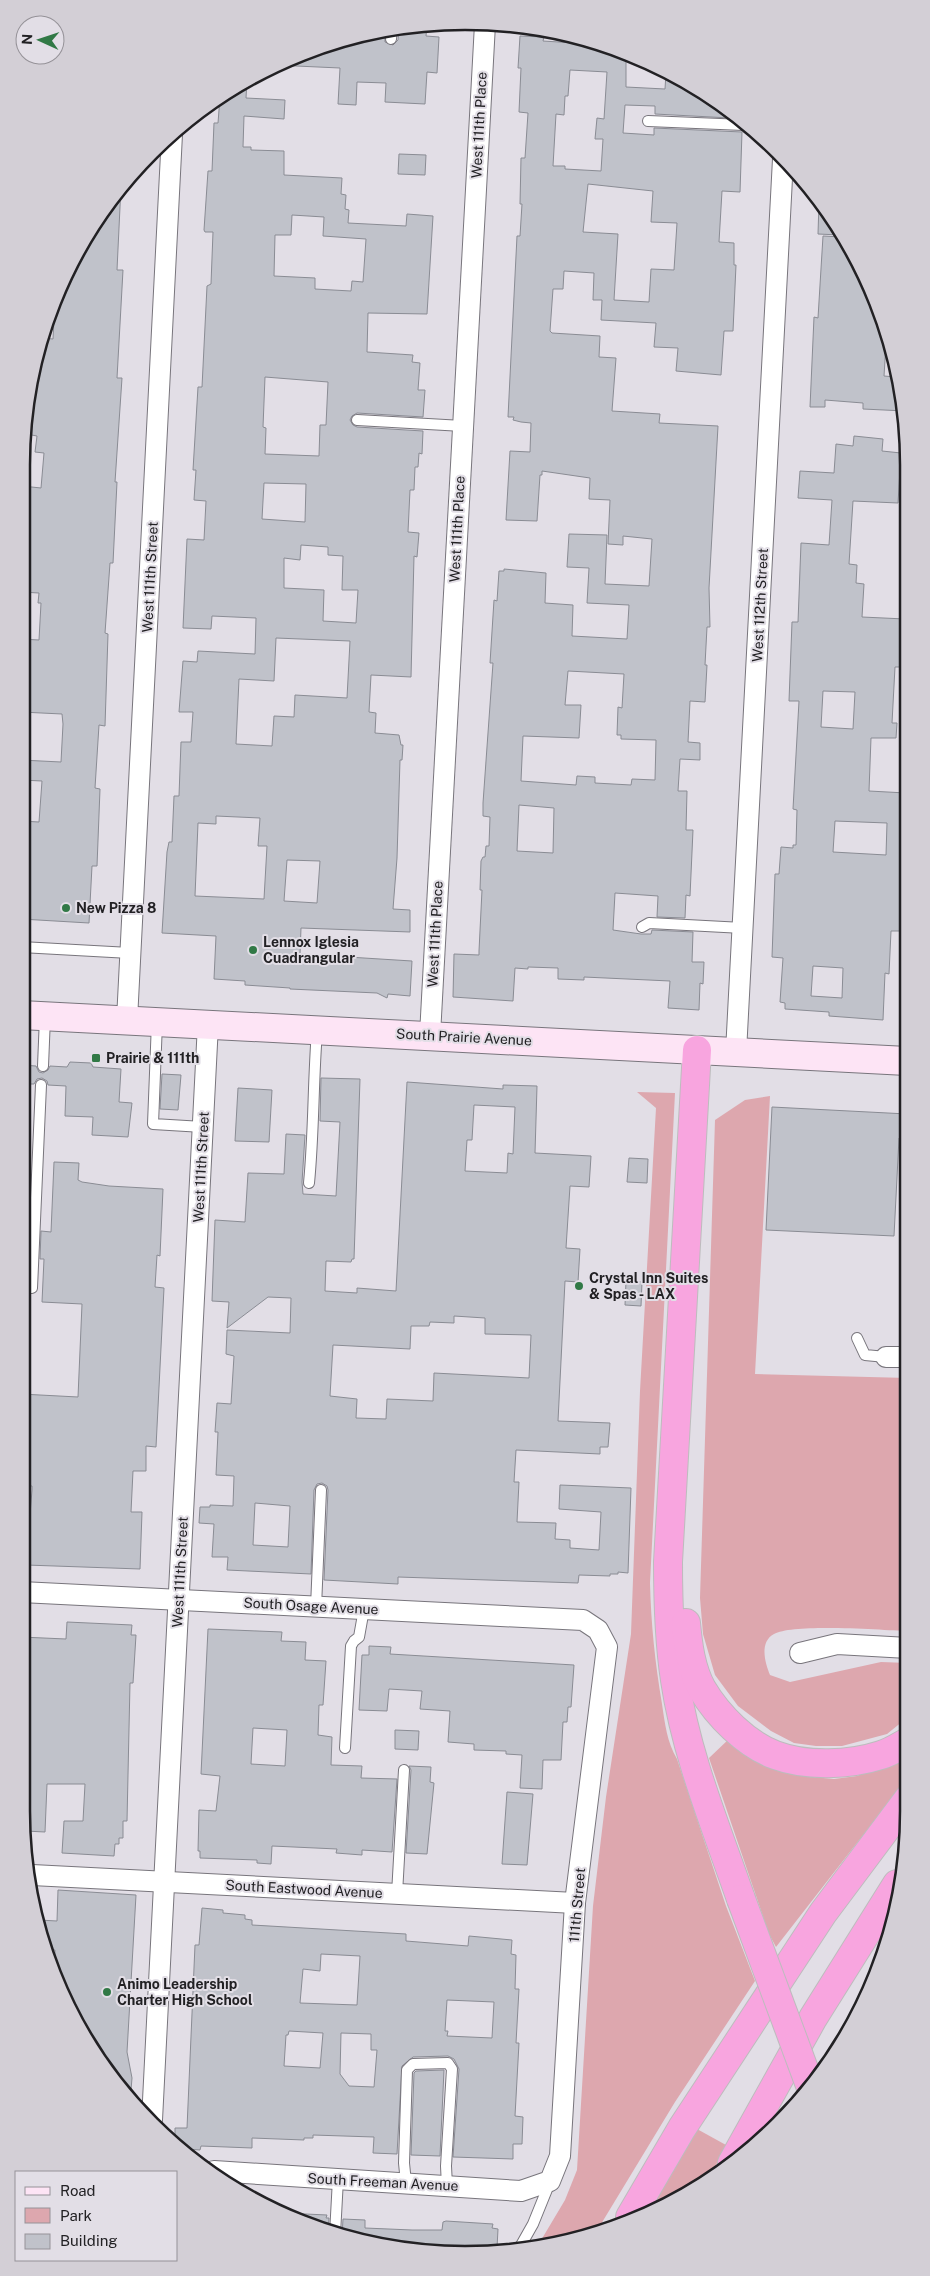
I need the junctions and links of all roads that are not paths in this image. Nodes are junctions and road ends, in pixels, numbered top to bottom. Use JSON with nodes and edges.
{"nodes":[{"id":1,"x":485,"y":31,"type":"edge"},
{"id":2,"x":648,"y":121,"type":"dead end"},
{"id":3,"x":736,"y":125,"type":"edge"},
{"id":4,"x":171,"y":144,"type":"edge"},
{"id":5,"x":783,"y":168,"type":"edge"},
{"id":6,"x":357,"y":420,"type":"dead end"},
{"id":7,"x":463,"y":426,"type":"junction"},
{"id":8,"x":642,"y":927,"type":"dead end"},
{"id":9,"x":743,"y":928,"type":"junction"},
{"id":10,"x":30,"y":947,"type":"edge"},
{"id":11,"x":130,"y":953,"type":"junction"},
{"id":12,"x":33,"y":1016,"type":"edge"},
{"id":13,"x":127,"y":1020,"type":"junction"},
{"id":14,"x":158,"y":1021,"type":"junction"},
{"id":15,"x":208,"y":1024,"type":"junction"},
{"id":16,"x":317,"y":1030,"type":"junction"},
{"id":17,"x":430,"y":1035,"type":"junction"},
{"id":18,"x":697,"y":1050,"type":"junction"},
{"id":19,"x":736,"y":1052,"type":"junction"},
{"id":20,"x":900,"y":1061,"type":"edge"},
{"id":21,"x":43,"y":1066,"type":"dead end"},
{"id":22,"x":41,"y":1085,"type":"dead end"},
{"id":23,"x":203,"y":1127,"type":"junction"},
{"id":24,"x":310,"y":1183,"type":"dead end"},
{"id":25,"x":30,"y":1288,"type":"edge"},
{"id":26,"x":857,"y":1338,"type":"dead end"},
{"id":27,"x":886,"y":1357,"type":"joint"},
{"id":28,"x":900,"y":1357,"type":"edge"},
{"id":29,"x":321,"y":1490,"type":"dead end"},
{"id":30,"x":668,"y":1562,"type":"junction"},
{"id":31,"x":30,"y":1592,"type":"edge"},
{"id":32,"x":178,"y":1600,"type":"junction"},
{"id":33,"x":316,"y":1606,"type":"junction"},
{"id":34,"x":364,"y":1609,"type":"junction"},
{"id":35,"x":598,"y":1630,"type":"joint"},
{"id":36,"x":900,"y":1648,"type":"edge"},
{"id":37,"x":800,"y":1653,"type":"dead end"},
{"id":38,"x":900,"y":1745,"type":"edge"},
{"id":39,"x":345,"y":1748,"type":"dead end"},
{"id":40,"x":404,"y":1770,"type":"dead end"},
{"id":41,"x":900,"y":1810,"type":"edge"},
{"id":42,"x":35,"y":1875,"type":"edge"},
{"id":43,"x":164,"y":1882,"type":"junction"},
{"id":44,"x":893,"y":1891,"type":"edge"},
{"id":45,"x":397,"y":1894,"type":"junction"},
{"id":46,"x":575,"y":1903,"type":"junction"},
{"id":47,"x":808,"y":2079,"type":"edge"},
{"id":48,"x":152,"y":2114,"type":"edge"},
{"id":49,"x":741,"y":2147,"type":"edge"},
{"id":50,"x":221,"y":2171,"type":"edge"},
{"id":51,"x":338,"y":2179,"type":"junction"},
{"id":52,"x":550,"y":2181,"type":"junction"},
{"id":53,"x":406,"y":2183,"type":"junction"},
{"id":54,"x":447,"y":2186,"type":"junction"},
{"id":55,"x":633,"y":2212,"type":"edge"},
{"id":56,"x":335,"y":2226,"type":"edge"},
{"id":57,"x":523,"y":2242,"type":"edge"}],
"edges":[{"from":1,"to":7,"type":"street","name":"West 111th Place"},
{"from":2,"to":3,"type":"lane"},
{"from":4,"to":11,"type":"street","name":"West 111th Street"},
{"from":5,"to":9,"type":"street","name":"West 112th Street"},
{"from":6,"to":7,"type":"lane"},
{"from":7,"to":17,"type":"street","name":"West 111th Place"},
{"from":8,"to":9,"type":"lane"},
{"from":9,"to":19,"type":"street","name":"West 112th Street"},
{"from":10,"to":11,"type":"lane"},
{"from":11,"to":13,"type":"street","name":"West 111th Street"},
{"from":12,"to":13,"type":"main road","name":"South Prairie Avenue"},
{"from":12,"to":21,"type":"lane"},
{"from":13,"to":14,"type":"main road","name":"South Prairie Avenue"},
{"from":14,"to":15,"type":"main road","name":"South Prairie Avenue"},
{"from":14,"to":23,"type":"lane"},
{"from":15,"to":16,"type":"main road","name":"South Prairie Avenue"},
{"from":15,"to":23,"type":"street","name":"West 111th Street"},
{"from":16,"to":17,"type":"main road","name":"South Prairie Avenue"},
{"from":16,"to":24,"type":"lane"},
{"from":17,"to":18,"type":"main road","name":"South Prairie Avenue"},
{"from":18,"to":19,"type":"main road","name":"South Prairie Avenue"},
{"from":18,"to":30,"type":"highway"},
{"from":19,"to":20,"type":"main road","name":"South Prairie Avenue"},
{"from":22,"to":25,"type":"lane"},
{"from":23,"to":32,"type":"street","name":"West 111th Street"},
{"from":26,"to":27,"type":"lane"},
{"from":27,"to":28,"type":"street"},
{"from":29,"to":33,"type":"lane"},
{"from":30,"to":38,"type":"highway"},
{"from":30,"to":47,"type":"highway","bridge":true},
{"from":31,"to":32,"type":"street","name":"South Osage Avenue"},
{"from":32,"to":33,"type":"street","name":"South Osage Avenue"},
{"from":32,"to":43,"type":"street","name":"West 111th Street"},
{"from":33,"to":34,"type":"street","name":"South Osage Avenue"},
{"from":34,"to":35,"type":"street","name":"South Osage Avenue"},
{"from":34,"to":39,"type":"lane"},
{"from":35,"to":46,"type":"street","name":"111th Street"},
{"from":36,"to":37,"type":"street"},
{"from":40,"to":45,"type":"lane"},
{"from":41,"to":55,"type":"highway"},
{"from":42,"to":43,"type":"street","name":"South Eastwood Avenue"},
{"from":43,"to":45,"type":"street","name":"South Eastwood Avenue"},
{"from":43,"to":48,"type":"street","name":"West 111th Street"},
{"from":44,"to":49,"type":"highway"},
{"from":45,"to":46,"type":"street","name":"South Eastwood Avenue"},
{"from":46,"to":52,"type":"street","name":"111th Street"},
{"from":50,"to":51,"type":"street","name":"South Freeman Avenue"},
{"from":51,"to":53,"type":"street","name":"South Freeman Avenue"},
{"from":51,"to":56,"type":"lane"},
{"from":52,"to":54,"type":"street","name":"South Freeman Avenue"},
{"from":52,"to":57,"type":"lane"},
{"from":53,"to":54,"type":"street","name":"South Freeman Avenue"},
{"from":53,"to":54,"type":"lane"}]}
